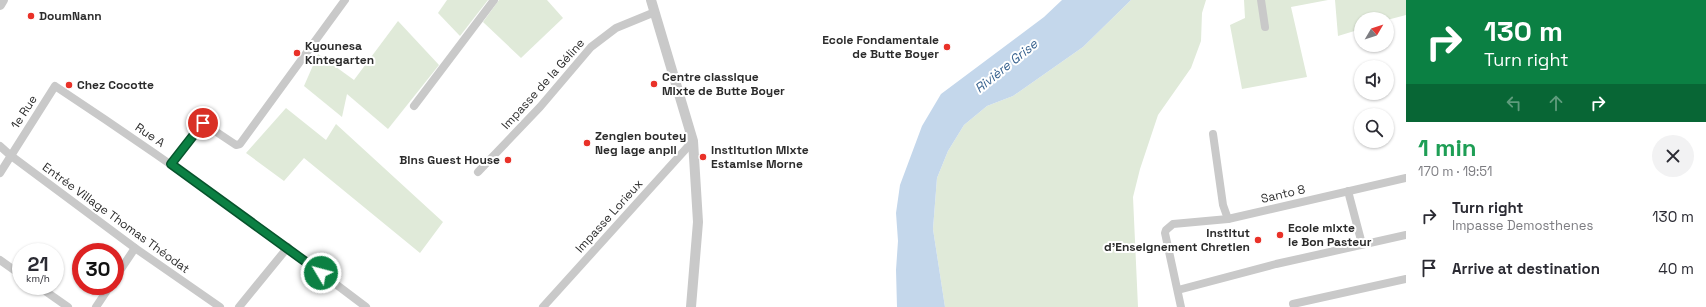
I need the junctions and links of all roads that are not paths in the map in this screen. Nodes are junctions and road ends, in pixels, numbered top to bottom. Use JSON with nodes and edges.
{"nodes":[{"id":1,"x":3,"y":0,"type":"edge"},
{"id":2,"x":345,"y":0,"type":"edge"},
{"id":3,"x":494,"y":0,"type":"edge"},
{"id":4,"x":651,"y":0,"type":"edge"},
{"id":5,"x":1261,"y":0,"type":"edge"},
{"id":6,"x":0,"y":5,"type":"edge"},
{"id":7,"x":655,"y":12,"type":"junction"},
{"id":8,"x":1265,"y":27,"type":"dead end"},
{"id":9,"x":55,"y":86,"type":"joint"},
{"id":10,"x":414,"y":106,"type":"dead end"},
{"id":11,"x":1213,"y":134,"type":"dead end"},
{"id":12,"x":693,"y":141,"type":"junction"},
{"id":13,"x":0,"y":146,"type":"edge"},
{"id":14,"x":10,"y":156,"type":"junction"},
{"id":15,"x":171,"y":164,"type":"junction"},
{"id":16,"x":478,"y":172,"type":"dead end"},
{"id":17,"x":0,"y":173,"type":"edge"},
{"id":18,"x":1406,"y":178,"type":"edge"},
{"id":19,"x":1348,"y":191,"type":"junction"},
{"id":20,"x":1228,"y":219,"type":"junction"},
{"id":21,"x":1406,"y":235,"type":"edge"},
{"id":22,"x":1362,"y":244,"type":"junction"},
{"id":23,"x":288,"y":247,"type":"junction"},
{"id":24,"x":135,"y":248,"type":"junction"},
{"id":25,"x":0,"y":260,"type":"edge"},
{"id":26,"x":124,"y":264,"type":"edge"},
{"id":27,"x":12,"y":269,"type":"edge"},
{"id":28,"x":1406,"y":279,"type":"edge"},
{"id":29,"x":1178,"y":290,"type":"junction"},
{"id":30,"x":51,"y":295,"type":"edge"},
{"id":31,"x":104,"y":295,"type":"edge"},
{"id":32,"x":1293,"y":304,"type":"dead end"},
{"id":33,"x":216,"y":306,"type":"edge"},
{"id":34,"x":68,"y":307,"type":"edge"},
{"id":35,"x":96,"y":307,"type":"edge"},
{"id":36,"x":239,"y":307,"type":"edge"},
{"id":37,"x":366,"y":307,"type":"edge"},
{"id":38,"x":543,"y":307,"type":"edge"},
{"id":39,"x":691,"y":307,"type":"edge"},
{"id":40,"x":1181,"y":307,"type":"edge"}],
"edges":[{"from":1,"to":6,"type":"street"},
{"from":2,"to":15,"type":"street"},
{"from":3,"to":10,"type":"street"},
{"from":4,"to":7,"type":"street"},
{"from":5,"to":8,"type":"street"},
{"from":7,"to":12,"type":"street"},
{"from":7,"to":16,"type":"street","name":"Impasse de la Géline"},
{"from":9,"to":14,"type":"street","name":"1e Rue"},
{"from":9,"to":15,"type":"street","name":"Rue A"},
{"from":11,"to":20,"type":"street"},
{"from":12,"to":38,"type":"street","name":"Impasse Lorieux"},
{"from":12,"to":39,"type":"street"},
{"from":13,"to":14,"type":"street","name":"Entrée Village Thomas Théodat"},
{"from":14,"to":17,"type":"street","name":"1e Rue"},
{"from":14,"to":24,"type":"street","name":"Entrée Village Thomas Théodat"},
{"from":15,"to":23,"type":"street","name":"Rue A"},
{"from":18,"to":19,"type":"street","name":"Santo 8"},
{"from":19,"to":20,"type":"street","name":"Santo 8"},
{"from":19,"to":22,"type":"street"},
{"from":20,"to":29,"type":"street","name":"Santo 8"},
{"from":21,"to":22,"type":"street"},
{"from":22,"to":29,"type":"street"},
{"from":23,"to":36,"type":"street"},
{"from":23,"to":37,"type":"street","name":"Rue A"},
{"from":24,"to":26,"type":"street"},
{"from":24,"to":33,"type":"street","name":"Entrée Village Thomas Théodat"},
{"from":25,"to":27,"type":"street"},
{"from":28,"to":32,"type":"street"},
{"from":29,"to":40,"type":"street"},
{"from":30,"to":34,"type":"street"},
{"from":31,"to":35,"type":"street"}]}
